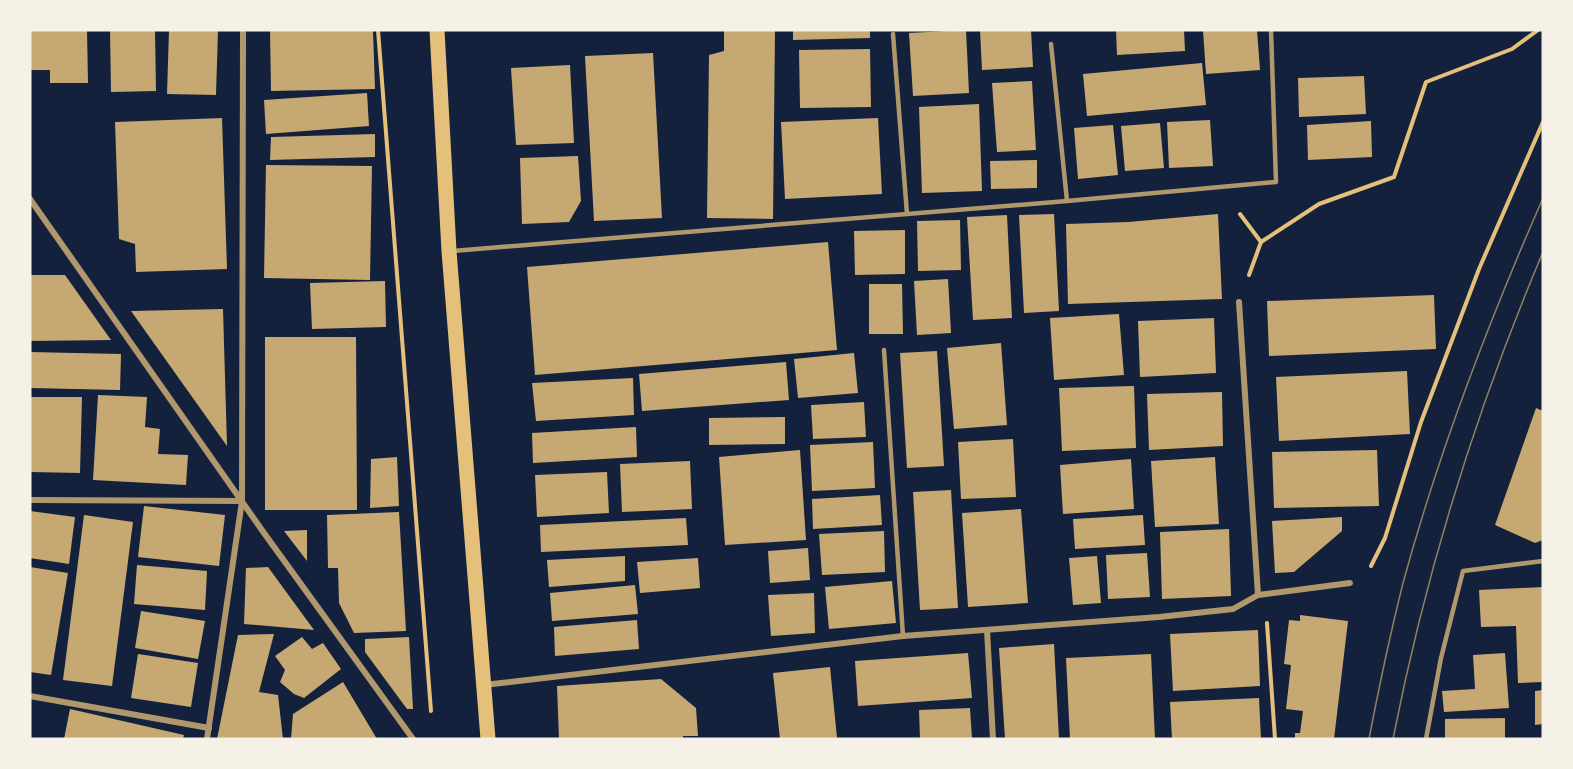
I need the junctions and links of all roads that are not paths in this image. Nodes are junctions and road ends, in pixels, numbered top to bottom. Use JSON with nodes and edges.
{"nodes":[{"id":1,"x":243,"y":30,"type":"edge"},
{"id":2,"x":437,"y":30,"type":"edge"},
{"id":3,"x":1271,"y":30,"type":"edge"},
{"id":4,"x":893,"y":34,"type":"dead end"},
{"id":5,"x":1051,"y":44,"type":"dead end"},
{"id":6,"x":30,"y":198,"type":"edge"},
{"id":7,"x":1067,"y":201,"type":"junction"},
{"id":8,"x":908,"y":214,"type":"junction"},
{"id":9,"x":449,"y":251,"type":"junction"},
{"id":10,"x":1239,"y":302,"type":"road end"},
{"id":11,"x":884,"y":350,"type":"dead end"},
{"id":12,"x":30,"y":500,"type":"edge"},
{"id":13,"x":242,"y":501,"type":"junction"},
{"id":14,"x":1543,"y":561,"type":"edge"},
{"id":15,"x":1350,"y":583,"type":"road end"},
{"id":16,"x":1258,"y":595,"type":"junction"},
{"id":17,"x":987,"y":630,"type":"junction"},
{"id":18,"x":903,"y":636,"type":"junction"},
{"id":19,"x":484,"y":685,"type":"junction"},
{"id":20,"x":30,"y":696,"type":"edge"},
{"id":21,"x":209,"y":728,"type":"junction"},
{"id":22,"x":207,"y":739,"type":"edge"},
{"id":23,"x":413,"y":739,"type":"edge"},
{"id":24,"x":488,"y":739,"type":"edge"},
{"id":25,"x":993,"y":739,"type":"edge"},
{"id":26,"x":1426,"y":739,"type":"edge"}],
"edges":[{"from":1,"to":13,"type":"street"},
{"from":2,"to":9,"type":"main road"},
{"from":3,"to":7,"type":"lane"},
{"from":4,"to":8,"type":"lane"},
{"from":5,"to":7,"type":"lane"},
{"from":6,"to":13,"type":"street"},
{"from":7,"to":8,"type":"lane"},
{"from":8,"to":9,"type":"lane"},
{"from":9,"to":19,"type":"main road"},
{"from":10,"to":16,"type":"street"},
{"from":11,"to":18,"type":"lane"},
{"from":12,"to":13,"type":"street"},
{"from":13,"to":21,"type":"street"},
{"from":13,"to":23,"type":"street"},
{"from":14,"to":26,"type":"lane"},
{"from":15,"to":16,"type":"street"},
{"from":16,"to":17,"type":"street"},
{"from":17,"to":18,"type":"street"},
{"from":17,"to":25,"type":"street"},
{"from":18,"to":19,"type":"street"},
{"from":19,"to":24,"type":"main road"},
{"from":20,"to":21,"type":"street"},
{"from":21,"to":22,"type":"street"}]}
